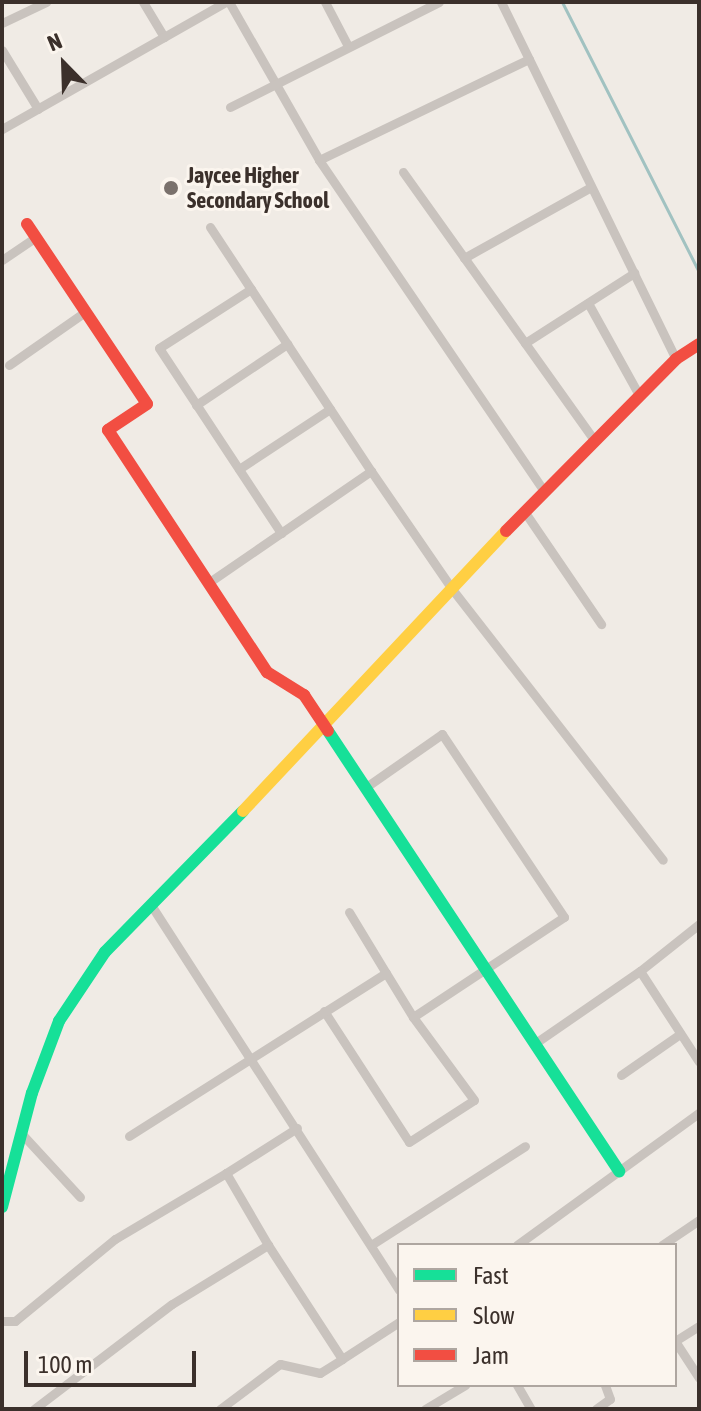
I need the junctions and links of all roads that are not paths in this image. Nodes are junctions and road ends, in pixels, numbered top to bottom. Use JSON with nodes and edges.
{"nodes":[{"id":1,"x":46,"y":2,"type":"edge"},
{"id":2,"x":143,"y":2,"type":"edge"},
{"id":3,"x":227,"y":2,"type":"edge"},
{"id":4,"x":325,"y":2,"type":"edge"},
{"id":5,"x":439,"y":2,"type":"edge"},
{"id":6,"x":501,"y":2,"type":"edge"},
{"id":7,"x":2,"y":23,"type":"edge"},
{"id":8,"x":164,"y":37,"type":"junction"},
{"id":9,"x":348,"y":46,"type":"junction"},
{"id":10,"x":2,"y":50,"type":"edge"},
{"id":11,"x":529,"y":59,"type":"junction"},
{"id":12,"x":274,"y":82,"type":"junction"},
{"id":13,"x":230,"y":107,"type":"dead end"},
{"id":14,"x":38,"y":109,"type":"junction"},
{"id":15,"x":2,"y":129,"type":"edge"},
{"id":16,"x":319,"y":160,"type":"junction"},
{"id":17,"x":403,"y":172,"type":"dead end"},
{"id":18,"x":591,"y":187,"type":"junction"},
{"id":19,"x":27,"y":224,"type":"dead end"},
{"id":20,"x":210,"y":227,"type":"dead end"},
{"id":21,"x":36,"y":237,"type":"junction"},
{"id":22,"x":464,"y":258,"type":"junction"},
{"id":23,"x":2,"y":260,"type":"edge"},
{"id":24,"x":634,"y":273,"type":"junction"},
{"id":25,"x":251,"y":289,"type":"junction"},
{"id":26,"x":588,"y":303,"type":"junction"},
{"id":27,"x":85,"y":312,"type":"junction"},
{"id":28,"x":525,"y":343,"type":"junction"},
{"id":29,"x":287,"y":344,"type":"junction"},
{"id":30,"x":699,"y":344,"type":"edge"},
{"id":31,"x":676,"y":359,"type":"junction"},
{"id":32,"x":9,"y":365,"type":"dead end"},
{"id":33,"x":639,"y":395,"type":"junction"},
{"id":34,"x":196,"y":405,"type":"junction"},
{"id":35,"x":330,"y":409,"type":"junction"},
{"id":36,"x":594,"y":440,"type":"junction"},
{"id":37,"x":239,"y":469,"type":"junction"},
{"id":38,"x":371,"y":471,"type":"junction"},
{"id":39,"x":543,"y":490,"type":"junction"},
{"id":40,"x":524,"y":511,"type":"junction"},
{"id":41,"x":281,"y":533,"type":"junction"},
{"id":42,"x":208,"y":583,"type":"junction"},
{"id":43,"x":452,"y":589,"type":"junction"},
{"id":44,"x":601,"y":624,"type":"dead end"},
{"id":45,"x":324,"y":728,"type":"junction"},
{"id":46,"x":366,"y":787,"type":"junction"},
{"id":47,"x":663,"y":860,"type":"dead end"},
{"id":48,"x":151,"y":905,"type":"junction"},
{"id":49,"x":349,"y":912,"type":"dead end"},
{"id":50,"x":699,"y":924,"type":"edge"},
{"id":51,"x":486,"y":968,"type":"junction"},
{"id":52,"x":640,"y":971,"type":"junction"},
{"id":53,"x":386,"y":973,"type":"junction"},
{"id":54,"x":324,"y":1011,"type":"junction"},
{"id":55,"x":413,"y":1017,"type":"junction"},
{"id":56,"x":680,"y":1034,"type":"junction"},
{"id":57,"x":534,"y":1044,"type":"junction"},
{"id":58,"x":251,"y":1056,"type":"junction"},
{"id":59,"x":699,"y":1062,"type":"edge"},
{"id":60,"x":621,"y":1075,"type":"dead end"},
{"id":61,"x":699,"y":1113,"type":"edge"},
{"id":62,"x":297,"y":1128,"type":"junction"},
{"id":63,"x":21,"y":1133,"type":"junction"},
{"id":64,"x":129,"y":1136,"type":"dead end"},
{"id":65,"x":525,"y":1146,"type":"dead end"},
{"id":66,"x":619,"y":1171,"type":"junction"},
{"id":67,"x":226,"y":1173,"type":"junction"},
{"id":68,"x":80,"y":1197,"type":"dead end"},
{"id":69,"x":2,"y":1207,"type":"edge"},
{"id":70,"x":699,"y":1220,"type":"edge"},
{"id":71,"x":522,"y":1243,"type":"edge"},
{"id":72,"x":665,"y":1243,"type":"edge"},
{"id":73,"x":268,"y":1245,"type":"junction"},
{"id":74,"x":371,"y":1245,"type":"junction"},
{"id":75,"x":397,"y":1287,"type":"edge"},
{"id":76,"x":2,"y":1321,"type":"edge"},
{"id":77,"x":397,"y":1323,"type":"edge"},
{"id":78,"x":699,"y":1326,"type":"edge"},
{"id":79,"x":677,"y":1340,"type":"edge"},
{"id":80,"x":677,"y":1344,"type":"edge"},
{"id":81,"x":342,"y":1359,"type":"junction"},
{"id":82,"x":699,"y":1378,"type":"edge"},
{"id":83,"x":462,"y":1387,"type":"edge"},
{"id":84,"x":518,"y":1387,"type":"edge"},
{"id":85,"x":606,"y":1387,"type":"edge"},
{"id":86,"x":34,"y":1409,"type":"edge"},
{"id":87,"x":220,"y":1409,"type":"edge"},
{"id":88,"x":425,"y":1409,"type":"edge"},
{"id":89,"x":531,"y":1409,"type":"edge"},
{"id":90,"x":596,"y":1409,"type":"edge"}],
"edges":[{"from":1,"to":7,"type":"street"},
{"from":2,"to":8,"type":"street"},
{"from":3,"to":8,"type":"street"},
{"from":3,"to":12,"type":"street"},
{"from":4,"to":9,"type":"street"},
{"from":5,"to":9,"type":"street"},
{"from":6,"to":11,"type":"street"},
{"from":8,"to":14,"type":"street"},
{"from":9,"to":12,"type":"street"},
{"from":10,"to":14,"type":"street"},
{"from":11,"to":16,"type":"street"},
{"from":11,"to":18,"type":"street"},
{"from":12,"to":13,"type":"street"},
{"from":12,"to":16,"type":"street"},
{"from":14,"to":15,"type":"street"},
{"from":16,"to":39,"type":"street"},
{"from":17,"to":22,"type":"street"},
{"from":18,"to":22,"type":"street"},
{"from":18,"to":24,"type":"street"},
{"from":19,"to":21,"type":"street"},
{"from":20,"to":25,"type":"street"},
{"from":21,"to":23,"type":"street"},
{"from":21,"to":27,"type":"street"},
{"from":22,"to":28,"type":"street"},
{"from":24,"to":26,"type":"street"},
{"from":24,"to":31,"type":"street"},
{"from":25,"to":29,"type":"street"},
{"from":25,"to":34,"type":"street"},
{"from":26,"to":28,"type":"street"},
{"from":26,"to":33,"type":"street"},
{"from":27,"to":32,"type":"street"},
{"from":27,"to":42,"type":"street"},
{"from":28,"to":36,"type":"street"},
{"from":29,"to":34,"type":"street"},
{"from":29,"to":35,"type":"street"},
{"from":30,"to":31,"type":"street"},
{"from":31,"to":33,"type":"street"},
{"from":33,"to":36,"type":"street"},
{"from":34,"to":37,"type":"street"},
{"from":35,"to":37,"type":"street"},
{"from":35,"to":38,"type":"street"},
{"from":36,"to":39,"type":"street"},
{"from":37,"to":41,"type":"street"},
{"from":38,"to":41,"type":"street"},
{"from":38,"to":43,"type":"street"},
{"from":39,"to":40,"type":"street"},
{"from":40,"to":43,"type":"street"},
{"from":40,"to":44,"type":"street"},
{"from":41,"to":42,"type":"street"},
{"from":42,"to":45,"type":"street"},
{"from":43,"to":45,"type":"street"},
{"from":43,"to":47,"type":"street"},
{"from":45,"to":46,"type":"street"},
{"from":45,"to":48,"type":"street"},
{"from":46,"to":51,"type":"street"},
{"from":46,"to":51,"type":"street"},
{"from":48,"to":58,"type":"street"},
{"from":48,"to":63,"type":"street"},
{"from":49,"to":53,"type":"street"},
{"from":50,"to":52,"type":"street"},
{"from":51,"to":55,"type":"street"},
{"from":51,"to":57,"type":"street"},
{"from":52,"to":56,"type":"street"},
{"from":52,"to":57,"type":"street"},
{"from":53,"to":54,"type":"street"},
{"from":53,"to":55,"type":"street"},
{"from":54,"to":55,"type":"street"},
{"from":54,"to":58,"type":"street"},
{"from":56,"to":59,"type":"street"},
{"from":56,"to":60,"type":"street"},
{"from":57,"to":66,"type":"street"},
{"from":58,"to":62,"type":"street"},
{"from":58,"to":64,"type":"street"},
{"from":61,"to":66,"type":"street"},
{"from":62,"to":67,"type":"street"},
{"from":62,"to":74,"type":"street"},
{"from":63,"to":68,"type":"street"},
{"from":63,"to":69,"type":"street"},
{"from":65,"to":74,"type":"street"},
{"from":66,"to":71,"type":"street"},
{"from":67,"to":73,"type":"street"},
{"from":67,"to":76,"type":"street"},
{"from":70,"to":72,"type":"street"},
{"from":73,"to":81,"type":"street"},
{"from":73,"to":86,"type":"street"},
{"from":74,"to":75,"type":"street"},
{"from":77,"to":81,"type":"street"},
{"from":78,"to":79,"type":"street"},
{"from":80,"to":82,"type":"street"},
{"from":81,"to":87,"type":"street"},
{"from":83,"to":88,"type":"street"},
{"from":84,"to":89,"type":"street"},
{"from":85,"to":90,"type":"street"}]}
